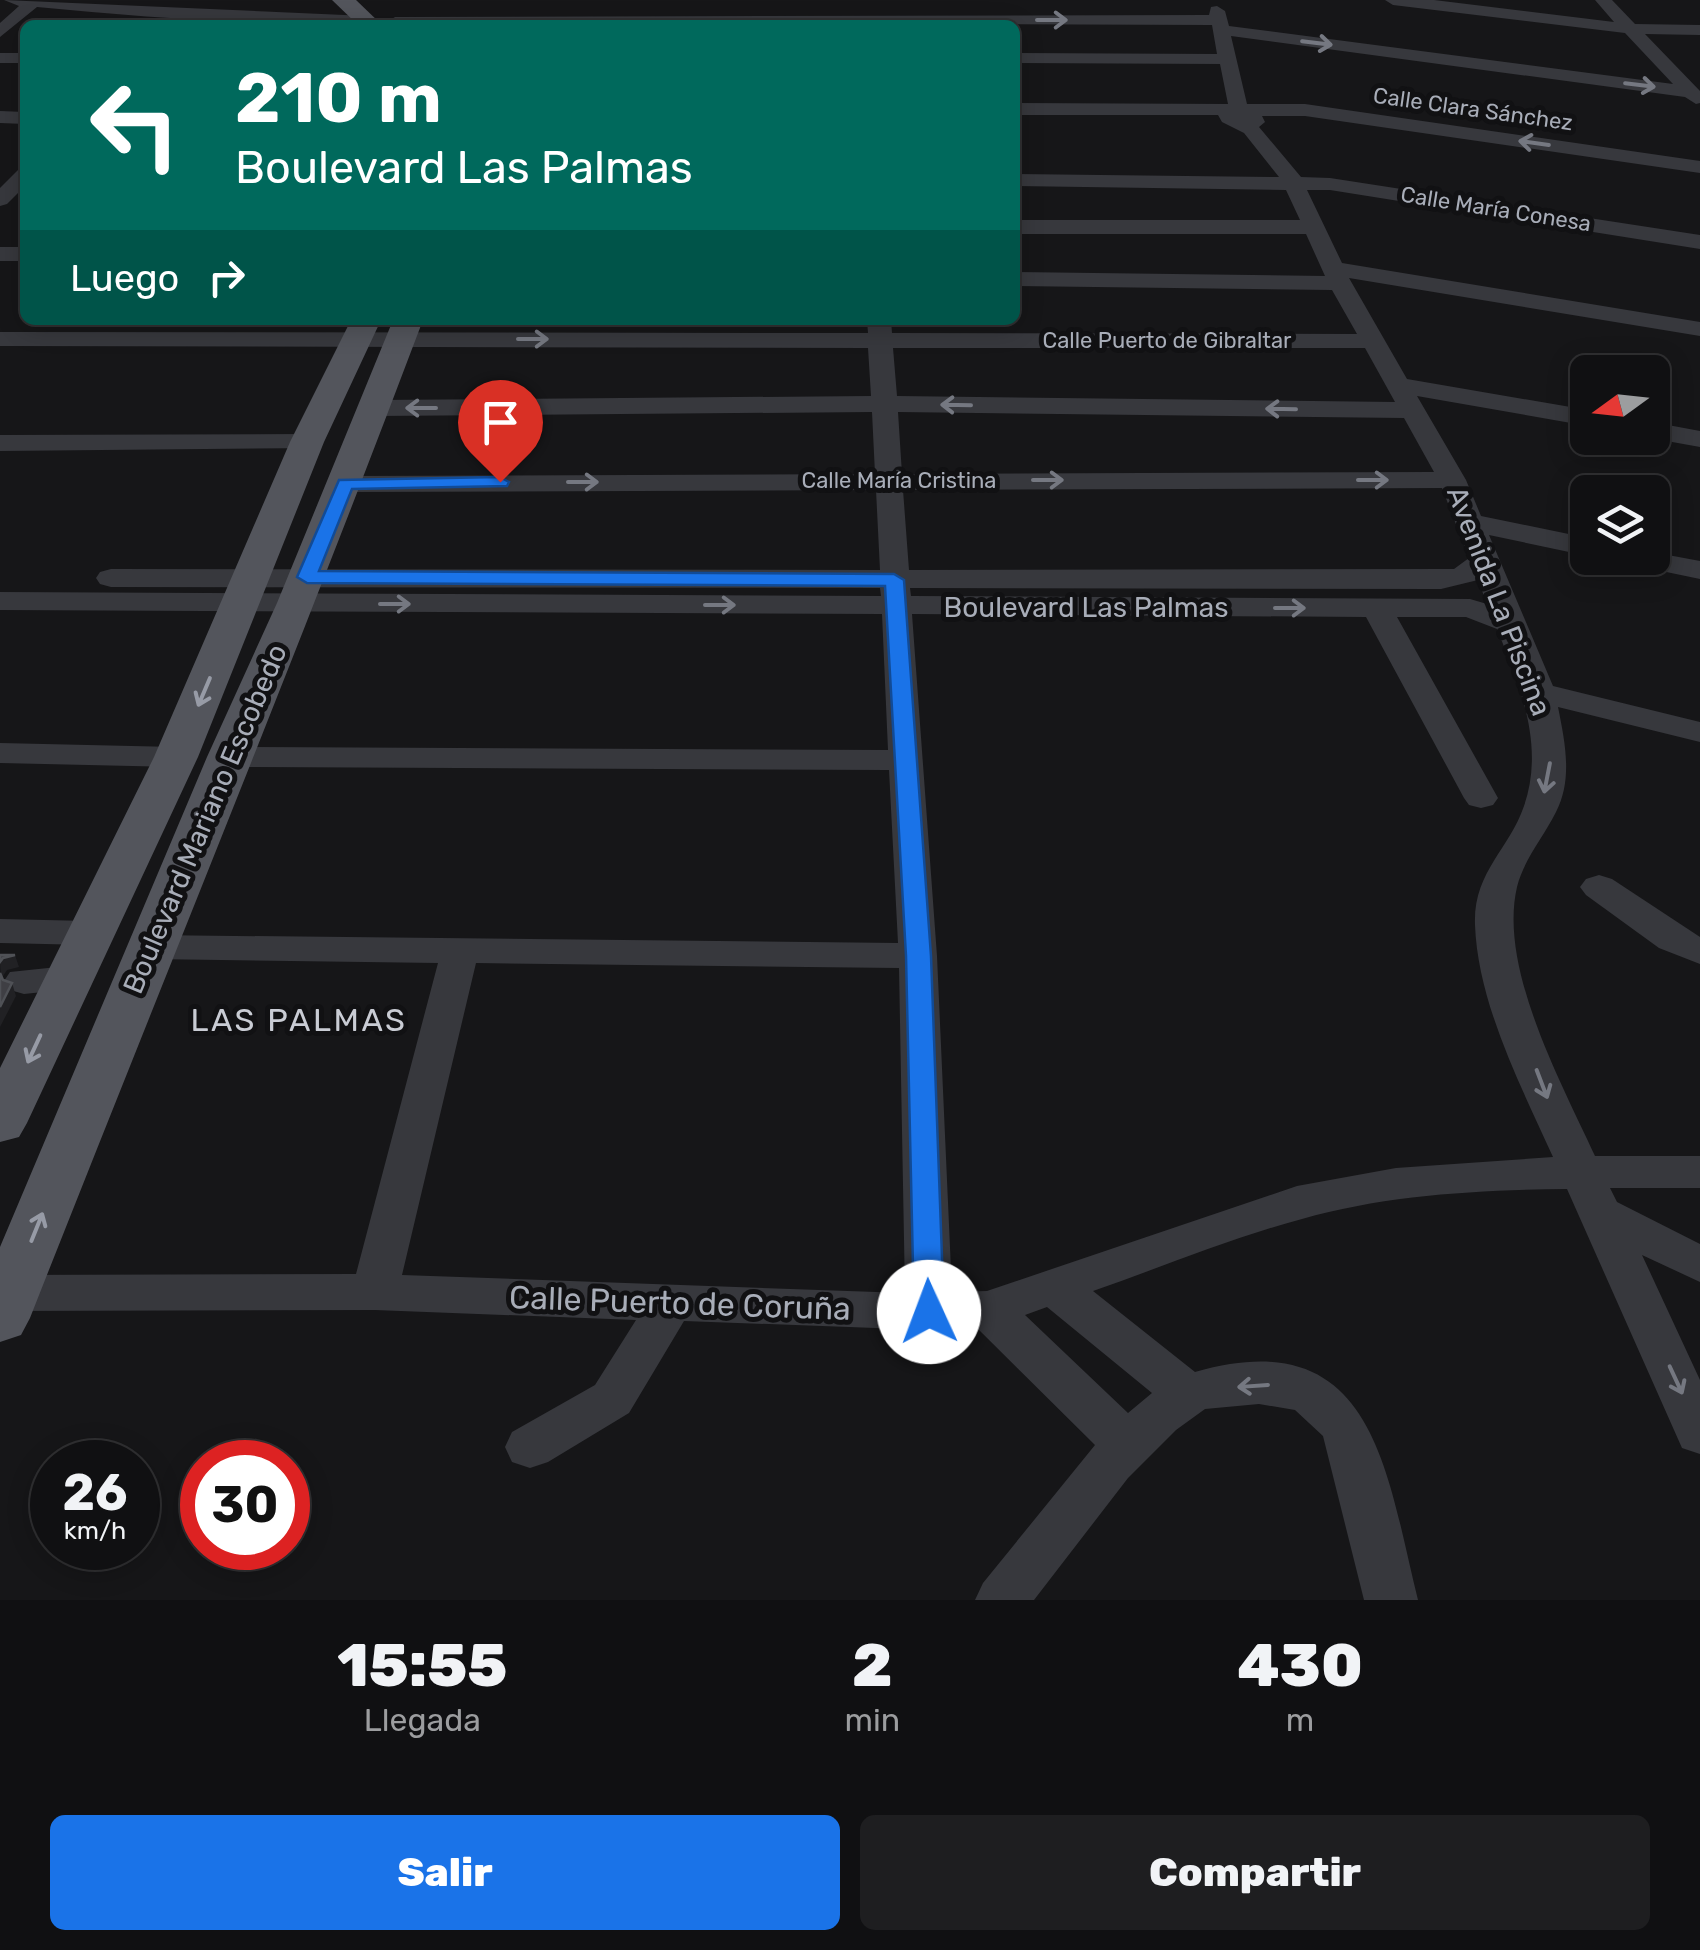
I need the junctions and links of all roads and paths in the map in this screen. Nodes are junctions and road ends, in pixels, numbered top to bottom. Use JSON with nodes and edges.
{"nodes":[{"id":1,"x":12,"y":0,"type":"edge"},
{"id":2,"x":343,"y":0,"type":"edge"},
{"id":3,"x":712,"y":0,"type":"edge"},
{"id":4,"x":1215,"y":0,"type":"edge"},
{"id":5,"x":1393,"y":0,"type":"edge"},
{"id":6,"x":1603,"y":0,"type":"edge"},
{"id":7,"x":32,"y":3,"type":"junction"},
{"id":8,"x":149,"y":13,"type":"edge"},
{"id":9,"x":369,"y":15,"type":"edge"},
{"id":10,"x":745,"y":20,"type":"edge"},
{"id":11,"x":1020,"y":24,"type":"edge"},
{"id":12,"x":1220,"y":25,"type":"junction"},
{"id":13,"x":1632,"y":29,"type":"junction"},
{"id":14,"x":1700,"y":30,"type":"edge"},
{"id":15,"x":0,"y":32,"type":"edge"},
{"id":16,"x":1020,"y":58,"type":"edge"},
{"id":17,"x":1226,"y":59,"type":"junction"},
{"id":18,"x":1695,"y":97,"type":"edge"},
{"id":19,"x":1238,"y":108,"type":"junction"},
{"id":20,"x":1020,"y":109,"type":"edge"},
{"id":21,"x":1020,"y":119,"type":"edge"},
{"id":22,"x":1252,"y":130,"type":"junction"},
{"id":23,"x":1700,"y":168,"type":"edge"},
{"id":24,"x":18,"y":178,"type":"edge"},
{"id":25,"x":1020,"y":180,"type":"edge"},
{"id":26,"x":1292,"y":180,"type":"junction"},
{"id":27,"x":0,"y":200,"type":"edge"},
{"id":28,"x":1020,"y":227,"type":"edge"},
{"id":29,"x":1317,"y":228,"type":"junction"},
{"id":30,"x":1700,"y":242,"type":"edge"},
{"id":31,"x":1338,"y":276,"type":"junction"},
{"id":32,"x":1020,"y":279,"type":"edge"},
{"id":33,"x":1700,"y":328,"type":"edge"},
{"id":34,"x":404,"y":329,"type":"edge"},
{"id":35,"x":362,"y":330,"type":"edge"},
{"id":36,"x":880,"y":330,"type":"edge"},
{"id":37,"x":0,"y":339,"type":"edge"},
{"id":38,"x":1374,"y":341,"type":"junction"},
{"id":39,"x":1406,"y":397,"type":"junction"},
{"id":40,"x":884,"y":404,"type":"junction"},
{"id":41,"x":375,"y":408,"type":"junction"},
{"id":42,"x":1570,"y":416,"type":"edge"},
{"id":43,"x":1670,"y":433,"type":"edge"},
{"id":44,"x":1700,"y":439,"type":"edge"},
{"id":45,"x":307,"y":442,"type":"junction"},
{"id":46,"x":0,"y":443,"type":"edge"},
{"id":47,"x":887,"y":480,"type":"junction"},
{"id":48,"x":1452,"y":480,"type":"junction"},
{"id":49,"x":346,"y":484,"type":"junction"},
{"id":50,"x":1471,"y":523,"type":"junction"},
{"id":51,"x":1570,"y":543,"type":"edge"},
{"id":52,"x":1670,"y":564,"type":"edge"},
{"id":53,"x":1470,"y":570,"type":"junction"},
{"id":54,"x":1700,"y":570,"type":"edge"},
{"id":55,"x":0,"y":578,"type":"edge"},
{"id":56,"x":247,"y":590,"type":"junction"},
{"id":57,"x":302,"y":590,"type":"junction"},
{"id":58,"x":896,"y":593,"type":"junction"},
{"id":59,"x":0,"y":600,"type":"edge"},
{"id":60,"x":1376,"y":608,"type":"junction"},
{"id":61,"x":1470,"y":608,"type":"junction"},
{"id":62,"x":1510,"y":624,"type":"junction"},
{"id":63,"x":1538,"y":694,"type":"junction"},
{"id":64,"x":1700,"y":732,"type":"edge"},
{"id":65,"x":0,"y":753,"type":"edge"},
{"id":66,"x":176,"y":757,"type":"junction"},
{"id":67,"x":229,"y":758,"type":"junction"},
{"id":68,"x":903,"y":760,"type":"junction"},
{"id":69,"x":1481,"y":798,"type":"dead end"},
{"id":70,"x":1598,"y":887,"type":"dead end"},
{"id":71,"x":0,"y":930,"type":"edge"},
{"id":72,"x":89,"y":933,"type":"junction"},
{"id":73,"x":150,"y":947,"type":"junction"},
{"id":74,"x":460,"y":951,"type":"junction"},
{"id":75,"x":1700,"y":952,"type":"edge"},
{"id":76,"x":918,"y":956,"type":"junction"},
{"id":77,"x":4,"y":1106,"type":"edge"},
{"id":78,"x":1700,"y":1172,"type":"edge"},
{"id":79,"x":1590,"y":1192,"type":"junction"},
{"id":80,"x":1700,"y":1264,"type":"edge"},
{"id":81,"x":1056,"y":1288,"type":"junction"},
{"id":82,"x":375,"y":1292,"type":"junction"},
{"id":83,"x":3,"y":1302,"type":"edge"},
{"id":84,"x":671,"y":1303,"type":"junction"},
{"id":85,"x":988,"y":1309,"type":"junction"},
{"id":86,"x":929,"y":1312,"type":"junction"},
{"id":87,"x":1187,"y":1394,"type":"junction"},
{"id":88,"x":1700,"y":1433,"type":"edge"},
{"id":89,"x":1128,"y":1444,"type":"junction"},
{"id":90,"x":530,"y":1446,"type":"dead end"},
{"id":91,"x":1002,"y":1600,"type":"edge"},
{"id":92,"x":1390,"y":1600,"type":"edge"}],
"edges":[{"from":1,"to":7,"type":"street"},
{"from":2,"to":9,"type":"main road"},
{"from":3,"to":10,"type":"street"},
{"from":4,"to":12,"type":"street","name":"Avenida La Piscina"},
{"from":5,"to":13,"type":"street"},
{"from":6,"to":13,"type":"street"},
{"from":7,"to":8,"type":"street"},
{"from":7,"to":15,"type":"street"},
{"from":8,"to":9,"type":"street"},
{"from":11,"to":12,"type":"street","one_way":true},
{"from":12,"to":17,"type":"street","name":"Avenida La Piscina"},
{"from":12,"to":18,"type":"street","one_way":true},
{"from":13,"to":14,"type":"street"},
{"from":13,"to":18,"type":"street"},
{"from":16,"to":17,"type":"street"},
{"from":17,"to":19,"type":"street","name":"Avenida La Piscina"},
{"from":19,"to":20,"type":"street","name":"Calle Clara Sánchez"},
{"from":19,"to":22,"type":"street","name":"Avenida La Piscina"},
{"from":23,"to":19,"type":"street","name":"Calle Clara Sánchez","one_way":true},
{"from":21,"to":22,"type":"street"},
{"from":22,"to":26,"type":"street","name":"Avenida La Piscina"},
{"from":24,"to":27,"type":"street"},
{"from":25,"to":26,"type":"street","name":"Calle María Conesa"},
{"from":26,"to":29,"type":"street","name":"Avenida La Piscina"},
{"from":26,"to":30,"type":"street","name":"Calle María Conesa"},
{"from":28,"to":29,"type":"street"},
{"from":29,"to":31,"type":"street","name":"Avenida La Piscina"},
{"from":31,"to":32,"type":"street"},
{"from":31,"to":33,"type":"street"},
{"from":31,"to":38,"type":"street","name":"Avenida La Piscina"},
{"from":34,"to":35,"type":"street","name":"Calle Puerto de Gibraltar"},
{"from":34,"to":36,"type":"street","name":"Calle Puerto de Gibraltar","one_way":true},
{"from":34,"to":41,"type":"main road","name":"Boulevard Mariano Escobedo"},
{"from":35,"to":37,"type":"street","name":"Calle Puerto de Gibraltar"},
{"from":35,"to":45,"type":"main road","name":"Boulevard Mariano Escobedo"},
{"from":36,"to":38,"type":"street","name":"Calle Puerto de Gibraltar"},
{"from":36,"to":40,"type":"street"},
{"from":38,"to":39,"type":"street","name":"Avenida La Piscina"},
{"from":39,"to":40,"type":"street","one_way":true},
{"from":39,"to":42,"type":"street"},
{"from":39,"to":48,"type":"street","name":"Avenida La Piscina"},
{"from":40,"to":41,"type":"street","one_way":true},
{"from":40,"to":47,"type":"street"},
{"from":41,"to":49,"type":"main road","name":"Boulevard Mariano Escobedo"},
{"from":43,"to":44,"type":"street"},
{"from":45,"to":46,"type":"street"},
{"from":45,"to":56,"type":"main road","name":"Boulevard Mariano Escobedo"},
{"from":47,"to":48,"type":"street","name":"Calle María Cristina","one_way":true},
{"from":49,"to":47,"type":"street","name":"Calle María Cristina","one_way":true},
{"from":47,"to":58,"type":"street"},
{"from":48,"to":50,"type":"street","name":"Avenida La Piscina"},
{"from":49,"to":57,"type":"main road","name":"Boulevard Mariano Escobedo"},
{"from":50,"to":51,"type":"street"},
{"from":50,"to":53,"type":"street","name":"Avenida La Piscina"},
{"from":52,"to":54,"type":"street"},
{"from":53,"to":58,"type":"street","name":"Boulevard Las Palmas"},
{"from":53,"to":61,"type":"street"},
{"from":53,"to":62,"type":"street","name":"Avenida La Piscina"},
{"from":55,"to":56,"type":"street","name":"Boulevard Las Palmas"},
{"from":56,"to":57,"type":"street","name":"Boulevard Las Palmas"},
{"from":56,"to":59,"type":"street","name":"Boulevard Las Palmas"},
{"from":56,"to":66,"type":"main road","name":"Boulevard Mariano Escobedo","one_way":true},
{"from":57,"to":58,"type":"street","name":"Boulevard Las Palmas"},
{"from":57,"to":67,"type":"main road","name":"Boulevard Mariano Escobedo"},
{"from":58,"to":60,"type":"street","name":"Boulevard Las Palmas","one_way":true},
{"from":58,"to":68,"type":"street"},
{"from":60,"to":61,"type":"street","name":"Boulevard Las Palmas"},
{"from":60,"to":69,"type":"street"},
{"from":61,"to":62,"type":"street","name":"Boulevard Las Palmas"},
{"from":62,"to":63,"type":"street","name":"Avenida La Piscina"},
{"from":63,"to":64,"type":"street"},
{"from":63,"to":79,"type":"street","name":"Avenida La Piscina","one_way":true},
{"from":65,"to":66,"type":"street"},
{"from":66,"to":72,"type":"main road","name":"Boulevard Mariano Escobedo"},
{"from":67,"to":68,"type":"street"},
{"from":67,"to":73,"type":"main road","name":"Boulevard Mariano Escobedo"},
{"from":68,"to":76,"type":"street"},
{"from":70,"to":75,"type":"street"},
{"from":71,"to":72,"type":"street"},
{"from":72,"to":77,"type":"main road","name":"Boulevard Mariano Escobedo","one_way":true},
{"from":73,"to":74,"type":"street"},
{"from":83,"to":73,"type":"main road","name":"Boulevard Mariano Escobedo","one_way":true},
{"from":74,"to":76,"type":"street"},
{"from":74,"to":82,"type":"street"},
{"from":76,"to":86,"type":"street"},
{"from":78,"to":79,"type":"street","name":"Calle Puerto de Coruña"},
{"from":79,"to":80,"type":"street"},
{"from":79,"to":81,"type":"street","name":"Calle Puerto de Coruña"},
{"from":79,"to":88,"type":"street","name":"Avenida La Piscina","one_way":true},
{"from":81,"to":85,"type":"street","name":"Calle Puerto de Coruña"},
{"from":81,"to":87,"type":"street"},
{"from":82,"to":83,"type":"street","name":"Calle Puerto de Coruña"},
{"from":82,"to":84,"type":"street","name":"Calle Puerto de Coruña"},
{"from":84,"to":86,"type":"street","name":"Calle Puerto de Coruña"},
{"from":84,"to":90,"type":"street"},
{"from":85,"to":86,"type":"street","name":"Calle Puerto de Coruña"},
{"from":85,"to":89,"type":"street"},
{"from":87,"to":89,"type":"street"},
{"from":92,"to":87,"type":"street","one_way":true},
{"from":89,"to":91,"type":"street"}]}
